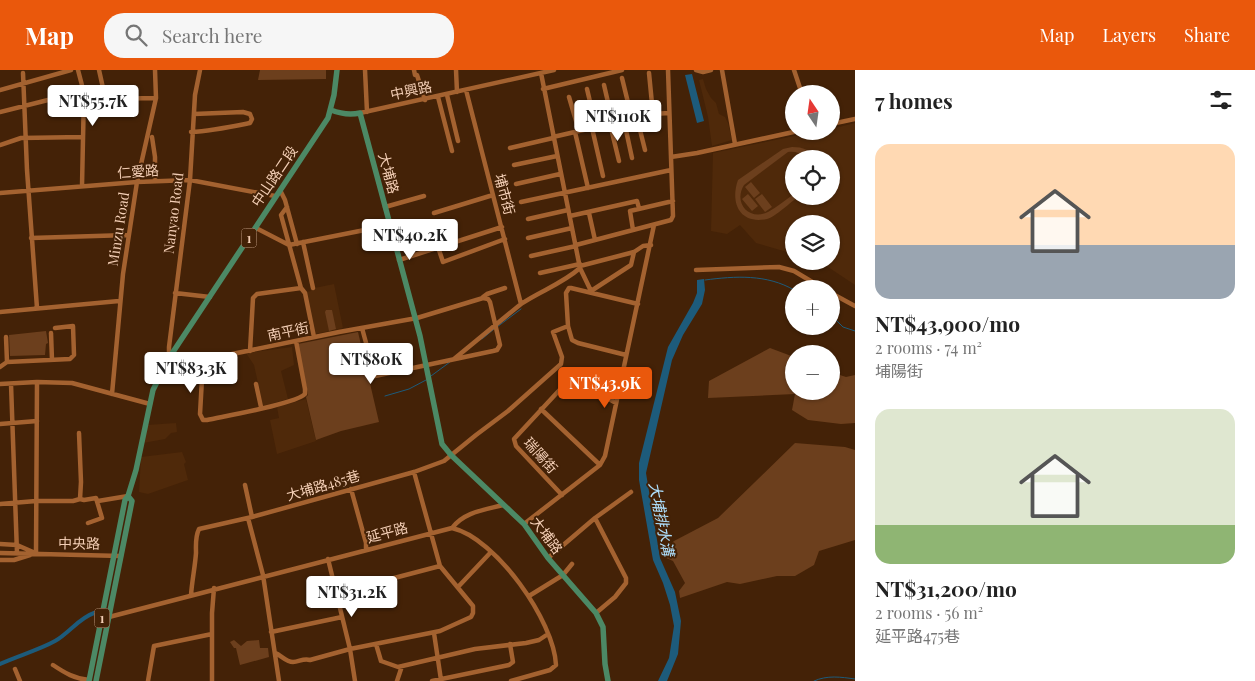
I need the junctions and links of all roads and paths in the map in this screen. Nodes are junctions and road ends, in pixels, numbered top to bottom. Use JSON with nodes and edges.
{"nodes":[{"id":1,"x":71,"y":70,"type":"edge"},
{"id":2,"x":78,"y":70,"type":"edge"},
{"id":3,"x":99,"y":70,"type":"edge"},
{"id":4,"x":155,"y":70,"type":"edge"},
{"id":5,"x":200,"y":70,"type":"edge"},
{"id":6,"x":337,"y":70,"type":"edge"},
{"id":7,"x":365,"y":70,"type":"edge"},
{"id":8,"x":414,"y":70,"type":"edge"},
{"id":9,"x":456,"y":70,"type":"edge"},
{"id":10,"x":554,"y":70,"type":"edge"},
{"id":11,"x":622,"y":70,"type":"edge"},
{"id":12,"x":668,"y":70,"type":"edge"},
{"id":13,"x":696,"y":70,"type":"edge"},
{"id":14,"x":711,"y":70,"type":"edge"},
{"id":15,"x":722,"y":70,"type":"edge"},
{"id":16,"x":794,"y":70,"type":"edge"},
{"id":17,"x":548,"y":71,"type":"edge"},
{"id":18,"x":23,"y":72,"type":"dead end"},
{"id":19,"x":541,"y":73,"type":"junction"},
{"id":20,"x":649,"y":73,"type":"dead end"},
{"id":21,"x":622,"y":78,"type":"dead end"},
{"id":22,"x":23,"y":84,"type":"junction"},
{"id":23,"x":604,"y":85,"type":"dead end"},
{"id":24,"x":799,"y":85,"type":"edge"},
{"id":25,"x":103,"y":88,"type":"dead end"},
{"id":26,"x":543,"y":88,"type":"junction"},
{"id":27,"x":0,"y":90,"type":"edge"},
{"id":28,"x":466,"y":90,"type":"junction"},
{"id":29,"x":587,"y":90,"type":"dead end"},
{"id":30,"x":457,"y":92,"type":"junction"},
{"id":31,"x":447,"y":95,"type":"junction"},
{"id":32,"x":438,"y":97,"type":"junction"},
{"id":33,"x":569,"y":97,"type":"dead end"},
{"id":34,"x":156,"y":98,"type":"junction"},
{"id":35,"x":84,"y":100,"type":"junction"},
{"id":36,"x":425,"y":100,"type":"junction"},
{"id":37,"x":25,"y":105,"type":"junction"},
{"id":38,"x":331,"y":110,"type":"junction"},
{"id":39,"x":0,"y":112,"type":"edge"},
{"id":40,"x":363,"y":113,"type":"junction"},
{"id":41,"x":194,"y":114,"type":"junction"},
{"id":42,"x":653,"y":114,"type":"junction"},
{"id":43,"x":669,"y":114,"type":"junction"},
{"id":44,"x":635,"y":119,"type":"junction"},
{"id":45,"x":855,"y":119,"type":"edge"},
{"id":46,"x":624,"y":121,"type":"junction"},
{"id":47,"x":840,"y":122,"type":"edge"},
{"id":48,"x":612,"y":124,"type":"junction"},
{"id":49,"x":594,"y":128,"type":"junction"},
{"id":50,"x":191,"y":132,"type":"junction"},
{"id":51,"x":577,"y":132,"type":"junction"},
{"id":52,"x":785,"y":134,"type":"edge"},
{"id":53,"x":83,"y":137,"type":"junction"},
{"id":54,"x":152,"y":137,"type":"dead end"},
{"id":55,"x":26,"y":138,"type":"junction"},
{"id":56,"x":553,"y":138,"type":"junction"},
{"id":57,"x":458,"y":141,"type":"dead end"},
{"id":58,"x":735,"y":144,"type":"junction"},
{"id":59,"x":0,"y":145,"type":"edge"},
{"id":60,"x":510,"y":148,"type":"dead end"},
{"id":61,"x":645,"y":150,"type":"dead end"},
{"id":62,"x":452,"y":151,"type":"dead end"},
{"id":63,"x":557,"y":156,"type":"junction"},
{"id":64,"x":671,"y":157,"type":"junction"},
{"id":65,"x":632,"y":158,"type":"dead end"},
{"id":66,"x":618,"y":161,"type":"dead end"},
{"id":67,"x":514,"y":165,"type":"dead end"},
{"id":68,"x":671,"y":170,"type":"junction"},
{"id":69,"x":560,"y":174,"type":"junction"},
{"id":70,"x":603,"y":176,"type":"dead end"},
{"id":71,"x":190,"y":180,"type":"junction"},
{"id":72,"x":155,"y":181,"type":"junction"},
{"id":73,"x":137,"y":182,"type":"junction"},
{"id":74,"x":516,"y":184,"type":"dead end"},
{"id":75,"x":82,"y":186,"type":"junction"},
{"id":76,"x":588,"y":188,"type":"junction"},
{"id":77,"x":280,"y":190,"type":"junction"},
{"id":78,"x":29,"y":191,"type":"junction"},
{"id":79,"x":0,"y":193,"type":"edge"},
{"id":80,"x":564,"y":193,"type":"junction"},
{"id":81,"x":493,"y":194,"type":"junction"},
{"id":82,"x":276,"y":196,"type":"junction"},
{"id":83,"x":424,"y":196,"type":"dead end"},
{"id":84,"x":673,"y":201,"type":"junction"},
{"id":85,"x":521,"y":202,"type":"dead end"},
{"id":86,"x":287,"y":207,"type":"junction"},
{"id":87,"x":385,"y":207,"type":"junction"},
{"id":88,"x":640,"y":208,"type":"junction"},
{"id":89,"x":568,"y":210,"type":"junction"},
{"id":90,"x":434,"y":213,"type":"dead end"},
{"id":91,"x":589,"y":213,"type":"junction"},
{"id":92,"x":570,"y":216,"type":"junction"},
{"id":93,"x":528,"y":220,"type":"dead end"},
{"id":94,"x":390,"y":225,"type":"junction"},
{"id":95,"x":654,"y":225,"type":"junction"},
{"id":96,"x":502,"y":227,"type":"junction"},
{"id":97,"x":256,"y":228,"type":"junction"},
{"id":98,"x":572,"y":228,"type":"junction"},
{"id":99,"x":633,"y":230,"type":"junction"},
{"id":100,"x":128,"y":235,"type":"junction"},
{"id":101,"x":31,"y":238,"type":"junction"},
{"id":102,"x":528,"y":238,"type":"dead end"},
{"id":103,"x":505,"y":239,"type":"junction"},
{"id":104,"x":595,"y":240,"type":"junction"},
{"id":105,"x":303,"y":242,"type":"junction"},
{"id":106,"x":296,"y":244,"type":"junction"},
{"id":107,"x":289,"y":245,"type":"junction"},
{"id":108,"x":651,"y":245,"type":"junction"},
{"id":109,"x":576,"y":246,"type":"junction"},
{"id":110,"x":438,"y":247,"type":"junction"},
{"id":111,"x":634,"y":252,"type":"junction"},
{"id":112,"x":531,"y":256,"type":"dead end"},
{"id":113,"x":399,"y":260,"type":"junction"},
{"id":114,"x":580,"y":266,"type":"junction"},
{"id":115,"x":696,"y":270,"type":"dead end"},
{"id":116,"x":540,"y":273,"type":"dead end"},
{"id":117,"x":809,"y":280,"type":"edge"},
{"id":118,"x":301,"y":288,"type":"junction"},
{"id":119,"x":313,"y":288,"type":"dead end"},
{"id":120,"x":504,"y":288,"type":"dead end"},
{"id":121,"x":175,"y":294,"type":"junction"},
{"id":122,"x":210,"y":297,"type":"junction"},
{"id":123,"x":483,"y":298,"type":"junction"},
{"id":124,"x":840,"y":298,"type":"edge"},
{"id":125,"x":120,"y":301,"type":"junction"},
{"id":126,"x":521,"y":304,"type":"junction"},
{"id":127,"x":638,"y":304,"type":"junction"},
{"id":128,"x":855,"y":306,"type":"edge"},
{"id":129,"x":36,"y":308,"type":"junction"},
{"id":130,"x":0,"y":312,"type":"edge"},
{"id":131,"x":414,"y":318,"type":"junction"},
{"id":132,"x":496,"y":325,"type":"junction"},
{"id":133,"x":568,"y":326,"type":"junction"},
{"id":134,"x":55,"y":328,"type":"dead end"},
{"id":135,"x":362,"y":328,"type":"junction"},
{"id":136,"x":51,"y":333,"type":"dead end"},
{"id":137,"x":6,"y":337,"type":"dead end"},
{"id":138,"x":314,"y":337,"type":"junction"},
{"id":139,"x":296,"y":341,"type":"junction"},
{"id":140,"x":250,"y":350,"type":"junction"},
{"id":141,"x":626,"y":355,"type":"junction"},
{"id":142,"x":169,"y":358,"type":"junction"},
{"id":143,"x":52,"y":360,"type":"junction"},
{"id":144,"x":203,"y":361,"type":"junction"},
{"id":145,"x":452,"y":361,"type":"junction"},
{"id":146,"x":7,"y":362,"type":"junction"},
{"id":147,"x":166,"y":365,"type":"junction"},
{"id":148,"x":427,"y":366,"type":"junction"},
{"id":149,"x":0,"y":367,"type":"edge"},
{"id":150,"x":621,"y":378,"type":"junction"},
{"id":151,"x":37,"y":382,"type":"junction"},
{"id":152,"x":0,"y":384,"type":"edge"},
{"id":153,"x":11,"y":384,"type":"junction"},
{"id":154,"x":256,"y":384,"type":"dead end"},
{"id":155,"x":647,"y":384,"type":"dead end"},
{"id":156,"x":112,"y":394,"type":"junction"},
{"id":157,"x":616,"y":403,"type":"junction"},
{"id":158,"x":150,"y":404,"type":"junction"},
{"id":159,"x":261,"y":408,"type":"junction"},
{"id":160,"x":541,"y":409,"type":"junction"},
{"id":161,"x":37,"y":421,"type":"junction"},
{"id":162,"x":13,"y":423,"type":"junction"},
{"id":163,"x":0,"y":424,"type":"edge"},
{"id":164,"x":79,"y":433,"type":"dead end"},
{"id":165,"x":451,"y":455,"type":"junction"},
{"id":166,"x":600,"y":465,"type":"junction"},
{"id":167,"x":414,"y":472,"type":"junction"},
{"id":168,"x":245,"y":485,"type":"dead end"},
{"id":169,"x":351,"y":488,"type":"junction"},
{"id":170,"x":631,"y":492,"type":"dead end"},
{"id":171,"x":562,"y":495,"type":"junction"},
{"id":172,"x":128,"y":496,"type":"junction"},
{"id":173,"x":80,"y":499,"type":"junction"},
{"id":174,"x":36,"y":501,"type":"junction"},
{"id":175,"x":98,"y":501,"type":"junction"},
{"id":176,"x":15,"y":503,"type":"junction"},
{"id":177,"x":0,"y":504,"type":"edge"},
{"id":178,"x":502,"y":504,"type":"junction"},
{"id":179,"x":250,"y":517,"type":"junction"},
{"id":180,"x":594,"y":518,"type":"junction"},
{"id":181,"x":88,"y":523,"type":"dead end"},
{"id":182,"x":524,"y":524,"type":"junction"},
{"id":183,"x":452,"y":528,"type":"junction"},
{"id":184,"x":430,"y":532,"type":"junction"},
{"id":185,"x":0,"y":544,"type":"edge"},
{"id":186,"x":17,"y":545,"type":"junction"},
{"id":187,"x":366,"y":549,"type":"junction"},
{"id":188,"x":492,"y":552,"type":"junction"},
{"id":189,"x":0,"y":553,"type":"edge"},
{"id":190,"x":17,"y":553,"type":"junction"},
{"id":191,"x":36,"y":553,"type":"junction"},
{"id":192,"x":118,"y":556,"type":"junction"},
{"id":193,"x":548,"y":558,"type":"junction"},
{"id":194,"x":328,"y":559,"type":"junction"},
{"id":195,"x":0,"y":560,"type":"edge"},
{"id":196,"x":572,"y":564,"type":"dead end"},
{"id":197,"x":440,"y":566,"type":"junction"},
{"id":198,"x":263,"y":575,"type":"junction"},
{"id":199,"x":563,"y":575,"type":"junction"},
{"id":200,"x":458,"y":587,"type":"junction"},
{"id":201,"x":214,"y":588,"type":"junction"},
{"id":202,"x":337,"y":594,"type":"junction"},
{"id":203,"x":192,"y":595,"type":"junction"},
{"id":204,"x":529,"y":596,"type":"junction"},
{"id":205,"x":596,"y":612,"type":"junction"},
{"id":206,"x":342,"y":616,"type":"junction"},
{"id":207,"x":109,"y":617,"type":"junction"},
{"id":208,"x":271,"y":632,"type":"junction"},
{"id":209,"x":434,"y":633,"type":"junction"},
{"id":210,"x":212,"y":634,"type":"junction"},
{"id":211,"x":548,"y":634,"type":"junction"},
{"id":212,"x":376,"y":644,"type":"junction"},
{"id":213,"x":510,"y":644,"type":"junction"},
{"id":214,"x":350,"y":649,"type":"junction"},
{"id":215,"x":275,"y":653,"type":"junction"},
{"id":216,"x":438,"y":658,"type":"junction"},
{"id":217,"x":53,"y":666,"type":"dead end"},
{"id":218,"x":402,"y":666,"type":"junction"},
{"id":219,"x":15,"y":669,"type":"dead end"},
{"id":220,"x":78,"y":680,"type":"edge"},
{"id":221,"x":441,"y":680,"type":"edge"},
{"id":222,"x":20,"y":681,"type":"edge"},
{"id":223,"x":91,"y":681,"type":"edge"},
{"id":224,"x":148,"y":681,"type":"edge"},
{"id":225,"x":212,"y":681,"type":"edge"},
{"id":226,"x":279,"y":681,"type":"edge"},
{"id":227,"x":356,"y":681,"type":"edge"},
{"id":228,"x":397,"y":681,"type":"edge"},
{"id":229,"x":432,"y":681,"type":"edge"},
{"id":230,"x":511,"y":681,"type":"edge"},
{"id":231,"x":608,"y":681,"type":"edge"}],
"edges":[{"from":1,"to":22,"type":"street"},
{"from":2,"to":35,"type":"street"},
{"from":3,"to":25,"type":"street"},
{"from":4,"to":34,"type":"street","name":"Minzu Road"},
{"from":5,"to":41,"type":"street","name":"Nanyao Road"},
{"from":6,"to":38,"type":"main road","name":"中山路二段","number":"1"},
{"from":7,"to":40,"type":"street"},
{"from":8,"to":36,"type":"street"},
{"from":9,"to":30,"type":"street"},
{"from":10,"to":17,"type":"street","name":"中興路"},
{"from":11,"to":26,"type":"street"},
{"from":12,"to":43,"type":"street"},
{"from":13,"to":14,"type":"street"},
{"from":15,"to":58,"type":"street"},
{"from":16,"to":24,"type":"street"},
{"from":17,"to":19,"type":"street","name":"中興路"},
{"from":18,"to":22,"type":"street"},
{"from":19,"to":26,"type":"street"},
{"from":19,"to":28,"type":"street","name":"中興路"},
{"from":20,"to":42,"type":"street"},
{"from":21,"to":44,"type":"street"},
{"from":22,"to":27,"type":"street"},
{"from":22,"to":37,"type":"street"},
{"from":23,"to":48,"type":"street"},
{"from":26,"to":56,"type":"street"},
{"from":28,"to":30,"type":"street","name":"中興路"},
{"from":28,"to":81,"type":"street","name":"埔市街"},
{"from":29,"to":49,"type":"street"},
{"from":30,"to":31,"type":"street","name":"中興路"},
{"from":31,"to":32,"type":"street","name":"中興路"},
{"from":31,"to":57,"type":"street"},
{"from":32,"to":36,"type":"street","name":"中興路"},
{"from":32,"to":62,"type":"street"},
{"from":33,"to":51,"type":"street"},
{"from":34,"to":35,"type":"street"},
{"from":34,"to":73,"type":"street","name":"Minzu Road"},
{"from":35,"to":37,"type":"street"},
{"from":35,"to":53,"type":"street"},
{"from":36,"to":40,"type":"street","name":"中興路"},
{"from":37,"to":39,"type":"street"},
{"from":37,"to":55,"type":"street"},
{"from":38,"to":40,"type":"main road","name":"中興路"},
{"from":38,"to":77,"type":"main road","name":"中山路二段","number":"1"},
{"from":40,"to":87,"type":"main road","name":"大埔路"},
{"from":41,"to":50,"type":"street","name":"Nanyao Road"},
{"from":41,"to":50,"type":"street"},
{"from":42,"to":43,"type":"street"},
{"from":42,"to":44,"type":"street"},
{"from":43,"to":64,"type":"street"},
{"from":44,"to":46,"type":"street"},
{"from":44,"to":61,"type":"street"},
{"from":45,"to":47,"type":"street"},
{"from":46,"to":48,"type":"street"},
{"from":46,"to":65,"type":"street"},
{"from":48,"to":49,"type":"street"},
{"from":48,"to":66,"type":"street"},
{"from":49,"to":51,"type":"street"},
{"from":49,"to":70,"type":"street"},
{"from":50,"to":71,"type":"street","name":"Nanyao Road"},
{"from":51,"to":56,"type":"street"},
{"from":51,"to":76,"type":"street"},
{"from":52,"to":58,"type":"street"},
{"from":53,"to":55,"type":"street"},
{"from":53,"to":75,"type":"street"},
{"from":54,"to":72,"type":"street"},
{"from":55,"to":59,"type":"street"},
{"from":55,"to":78,"type":"street"},
{"from":56,"to":60,"type":"street"},
{"from":56,"to":63,"type":"street"},
{"from":58,"to":64,"type":"street"},
{"from":63,"to":67,"type":"street"},
{"from":63,"to":69,"type":"street"},
{"from":64,"to":68,"type":"street"},
{"from":68,"to":76,"type":"street"},
{"from":68,"to":84,"type":"street"},
{"from":69,"to":74,"type":"street"},
{"from":69,"to":80,"type":"street"},
{"from":71,"to":72,"type":"street","name":"仁愛路"},
{"from":71,"to":82,"type":"street","name":"仁愛路"},
{"from":71,"to":121,"type":"street","name":"Nanyao Road"},
{"from":72,"to":73,"type":"street","name":"仁愛路"},
{"from":73,"to":75,"type":"street","name":"仁愛路"},
{"from":73,"to":100,"type":"street","name":"Minzu Road"},
{"from":75,"to":78,"type":"street","name":"仁愛路"},
{"from":76,"to":80,"type":"street"},
{"from":77,"to":82,"type":"main road","name":"中山路二段","number":"1"},
{"from":77,"to":86,"type":"street"},
{"from":78,"to":79,"type":"street","name":"仁愛路"},
{"from":78,"to":101,"type":"street"},
{"from":80,"to":85,"type":"street"},
{"from":80,"to":89,"type":"street"},
{"from":81,"to":90,"type":"street"},
{"from":81,"to":96,"type":"street","name":"埔市街"},
{"from":82,"to":97,"type":"main road","name":"中山路二段","number":"1"},
{"from":83,"to":87,"type":"street"},
{"from":84,"to":88,"type":"street"},
{"from":84,"to":95,"type":"street"},
{"from":86,"to":106,"type":"street"},
{"from":86,"to":107,"type":"street"},
{"from":87,"to":94,"type":"main road","name":"大埔路"},
{"from":88,"to":91,"type":"street"},
{"from":88,"to":99,"type":"street"},
{"from":89,"to":92,"type":"street"},
{"from":89,"to":93,"type":"street"},
{"from":91,"to":92,"type":"street"},
{"from":91,"to":104,"type":"street"},
{"from":92,"to":98,"type":"street"},
{"from":94,"to":105,"type":"street"},
{"from":94,"to":113,"type":"main road","name":"大埔路"},
{"from":95,"to":99,"type":"street"},
{"from":95,"to":108,"type":"street"},
{"from":96,"to":103,"type":"street"},
{"from":96,"to":110,"type":"street","name":"埔市街"},
{"from":97,"to":107,"type":"street"},
{"from":97,"to":122,"type":"main road","name":"中山路二段","number":"1"},
{"from":98,"to":102,"type":"street"},
{"from":98,"to":109,"type":"street"},
{"from":99,"to":104,"type":"street"},
{"from":100,"to":101,"type":"street"},
{"from":100,"to":125,"type":"street","name":"Minzu Road"},
{"from":101,"to":129,"type":"street"},
{"from":103,"to":110,"type":"street"},
{"from":103,"to":126,"type":"street"},
{"from":104,"to":109,"type":"street"},
{"from":105,"to":106,"type":"street"},
{"from":105,"to":119,"type":"street"},
{"from":106,"to":107,"type":"street"},
{"from":107,"to":118,"type":"street"},
{"from":108,"to":111,"type":"street"},
{"from":108,"to":127,"type":"street"},
{"from":109,"to":112,"type":"street"},
{"from":109,"to":114,"type":"street"},
{"from":110,"to":113,"type":"street","name":"埔市街"},
{"from":111,"to":114,"type":"street"},
{"from":111,"to":114,"type":"street"},
{"from":113,"to":131,"type":"main road","name":"大埔路"},
{"from":114,"to":116,"type":"street"},
{"from":114,"to":126,"type":"street"},
{"from":115,"to":117,"type":"street"},
{"from":118,"to":138,"type":"street"},
{"from":118,"to":140,"type":"street"},
{"from":120,"to":123,"type":"street","name":"南平街"},
{"from":121,"to":122,"type":"street"},
{"from":121,"to":142,"type":"street","name":"Nanyao Road"},
{"from":122,"to":142,"type":"main road","name":"中山路二段","number":"1"},
{"from":123,"to":131,"type":"street","name":"南平街"},
{"from":123,"to":132,"type":"street"},
{"from":124,"to":128,"type":"street"},
{"from":125,"to":129,"type":"street"},
{"from":125,"to":156,"type":"street","name":"Minzu Road"},
{"from":126,"to":132,"type":"street"},
{"from":127,"to":133,"type":"street"},
{"from":127,"to":141,"type":"street"},
{"from":129,"to":130,"type":"street"},
{"from":131,"to":135,"type":"street","name":"南平街"},
{"from":131,"to":148,"type":"main road","name":"大埔路"},
{"from":132,"to":145,"type":"street"},
{"from":132,"to":145,"type":"street"},
{"from":133,"to":141,"type":"street"},
{"from":133,"to":165,"type":"street","name":"大埔路485巷"},
{"from":134,"to":143,"type":"street"},
{"from":135,"to":138,"type":"street","name":"南平街"},
{"from":135,"to":148,"type":"street"},
{"from":136,"to":143,"type":"street"},
{"from":137,"to":146,"type":"street"},
{"from":138,"to":139,"type":"street","name":"南平街"},
{"from":139,"to":140,"type":"street","name":"南平街"},
{"from":139,"to":159,"type":"street"},
{"from":140,"to":144,"type":"street","name":"南平街"},
{"from":141,"to":150,"type":"street"},
{"from":142,"to":147,"type":"main road","name":"中山路二段","number":"1"},
{"from":143,"to":146,"type":"street"},
{"from":144,"to":147,"type":"street","name":"南平街"},
{"from":144,"to":159,"type":"street"},
{"from":145,"to":148,"type":"street"},
{"from":146,"to":149,"type":"street"},
{"from":147,"to":158,"type":"main road","number":"1"},
{"from":148,"to":165,"type":"main road","name":"大埔路"},
{"from":150,"to":155,"type":"street"},
{"from":150,"to":157,"type":"street"},
{"from":151,"to":153,"type":"street"},
{"from":151,"to":156,"type":"street"},
{"from":151,"to":161,"type":"street"},
{"from":152,"to":153,"type":"street"},
{"from":153,"to":162,"type":"street"},
{"from":154,"to":159,"type":"street"},
{"from":156,"to":158,"type":"street"},
{"from":157,"to":160,"type":"street","name":"瑞陽街"},
{"from":157,"to":166,"type":"street"},
{"from":158,"to":172,"type":"main road","number":"1"},
{"from":160,"to":166,"type":"street"},
{"from":160,"to":171,"type":"street","name":"瑞陽街"},
{"from":161,"to":162,"type":"street"},
{"from":161,"to":174,"type":"street"},
{"from":162,"to":163,"type":"street"},
{"from":162,"to":176,"type":"street"},
{"from":164,"to":173,"type":"street"},
{"from":165,"to":167,"type":"street","name":"大埔路485巷"},
{"from":165,"to":178,"type":"main road","name":"大埔路"},
{"from":166,"to":171,"type":"street"},
{"from":167,"to":169,"type":"street","name":"大埔路485巷"},
{"from":167,"to":184,"type":"street"},
{"from":168,"to":179,"type":"street"},
{"from":169,"to":179,"type":"street","name":"大埔路485巷"},
{"from":169,"to":187,"type":"street"},
{"from":170,"to":180,"type":"street"},
{"from":171,"to":182,"type":"street"},
{"from":172,"to":175,"type":"street"},
{"from":172,"to":192,"type":"main road","number":"1"},
{"from":173,"to":174,"type":"street"},
{"from":173,"to":175,"type":"street"},
{"from":174,"to":176,"type":"street"},
{"from":174,"to":191,"type":"street"},
{"from":175,"to":181,"type":"street"},
{"from":176,"to":177,"type":"street"},
{"from":176,"to":186,"type":"street"},
{"from":178,"to":182,"type":"main road","name":"大埔路"},
{"from":178,"to":183,"type":"street"},
{"from":179,"to":198,"type":"street"},
{"from":179,"to":203,"type":"street","name":"大埔路485巷"},
{"from":180,"to":193,"type":"street"},
{"from":180,"to":205,"type":"street"},
{"from":182,"to":193,"type":"main road","name":"大埔路"},
{"from":183,"to":184,"type":"street","name":"延平路"},
{"from":183,"to":188,"type":"street"},
{"from":184,"to":187,"type":"street","name":"延平路"},
{"from":184,"to":197,"type":"street"},
{"from":185,"to":186,"type":"street","name":"中央路"},
{"from":186,"to":190,"type":"street"},
{"from":186,"to":191,"type":"street","name":"中央路"},
{"from":187,"to":194,"type":"street","name":"延平路"},
{"from":188,"to":200,"type":"street"},
{"from":188,"to":204,"type":"street"},
{"from":189,"to":190,"type":"street","name":"中央路"},
{"from":190,"to":191,"type":"street","name":"中央路"},
{"from":191,"to":192,"type":"street","name":"中央路"},
{"from":191,"to":195,"type":"street","name":"中央路"},
{"from":192,"to":207,"type":"main road","number":"1"},
{"from":192,"to":223,"type":"main road","number":"1"},
{"from":193,"to":199,"type":"main road","name":"大埔路"},
{"from":194,"to":198,"type":"street","name":"延平路"},
{"from":194,"to":202,"type":"street"},
{"from":196,"to":199,"type":"street"},
{"from":197,"to":200,"type":"street"},
{"from":197,"to":202,"type":"street"},
{"from":198,"to":201,"type":"street","name":"延平路"},
{"from":198,"to":208,"type":"street"},
{"from":199,"to":204,"type":"street"},
{"from":199,"to":205,"type":"main road","name":"大埔路"},
{"from":200,"to":209,"type":"street"},
{"from":201,"to":203,"type":"street","name":"延平路"},
{"from":201,"to":210,"type":"street"},
{"from":202,"to":206,"type":"street"},
{"from":203,"to":207,"type":"street","name":"延平路"},
{"from":204,"to":211,"type":"street"},
{"from":205,"to":231,"type":"main road","name":"大埔路"},
{"from":206,"to":208,"type":"street"},
{"from":206,"to":214,"type":"street"},
{"from":207,"to":223,"type":"main road","number":"1"},
{"from":208,"to":215,"type":"street"},
{"from":209,"to":212,"type":"street"},
{"from":209,"to":216,"type":"street"},
{"from":210,"to":224,"type":"street"},
{"from":210,"to":225,"type":"street"},
{"from":211,"to":213,"type":"street"},
{"from":211,"to":230,"type":"street"},
{"from":212,"to":214,"type":"street"},
{"from":212,"to":218,"type":"street"},
{"from":213,"to":216,"type":"street"},
{"from":213,"to":221,"type":"street"},
{"from":214,"to":215,"type":"street"},
{"from":214,"to":227,"type":"street"},
{"from":215,"to":226,"type":"street"},
{"from":216,"to":218,"type":"street"},
{"from":216,"to":221,"type":"street"},
{"from":217,"to":220,"type":"street"},
{"from":218,"to":228,"type":"street"},
{"from":219,"to":222,"type":"street"},
{"from":220,"to":223,"type":"street"},
{"from":221,"to":229,"type":"street"}]}
